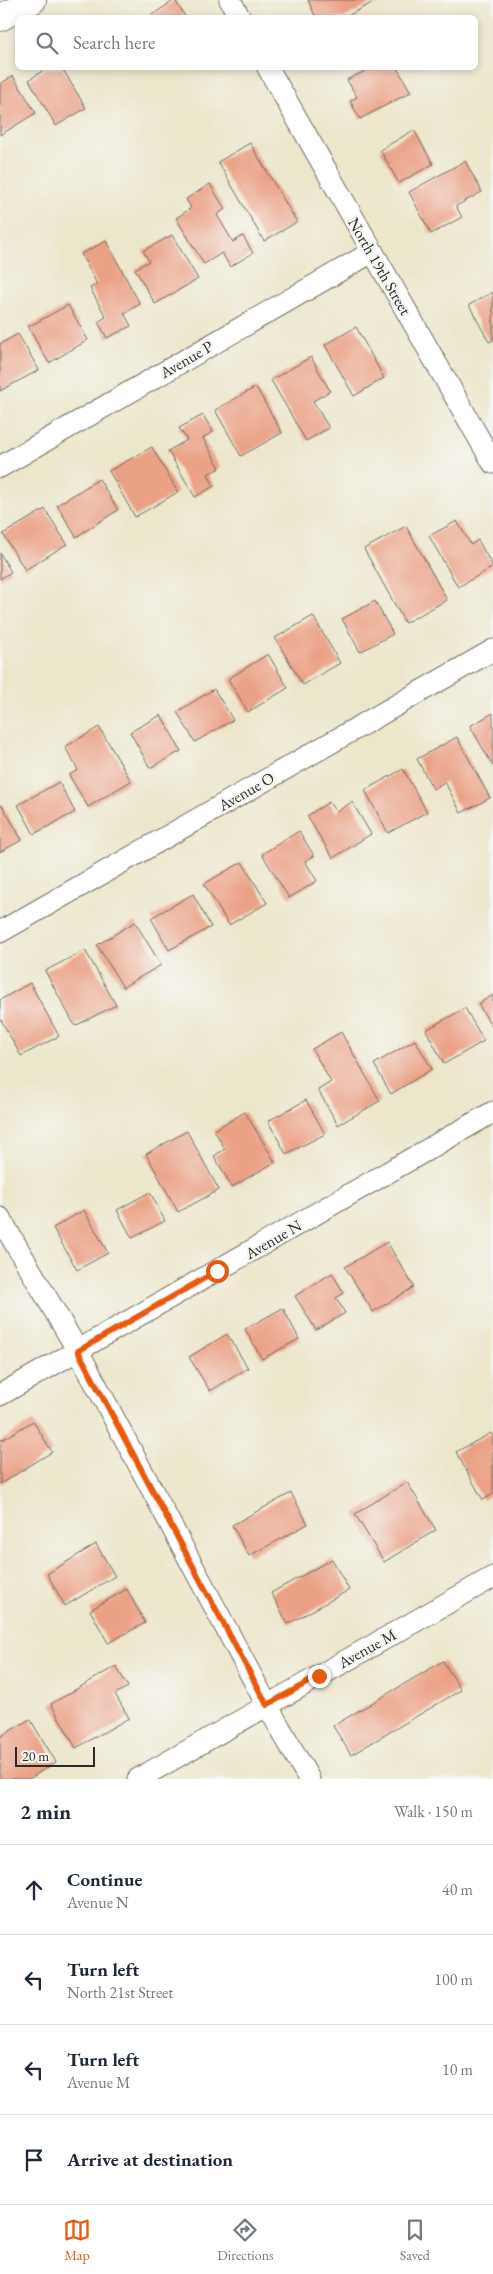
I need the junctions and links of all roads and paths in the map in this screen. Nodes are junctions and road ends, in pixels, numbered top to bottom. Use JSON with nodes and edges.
{"nodes":[{"id":1,"x":33,"y":0,"type":"edge"},
{"id":2,"x":230,"y":0,"type":"edge"},
{"id":3,"x":238,"y":15,"type":"edge"},
{"id":4,"x":0,"y":18,"type":"edge"},
{"id":5,"x":269,"y":70,"type":"edge"},
{"id":6,"x":372,"y":252,"type":"junction"},
{"id":7,"x":493,"y":463,"type":"edge"},
{"id":8,"x":0,"y":467,"type":"edge"},
{"id":9,"x":493,"y":650,"type":"edge"},
{"id":10,"x":0,"y":932,"type":"edge"},
{"id":11,"x":493,"y":1112,"type":"edge"},
{"id":12,"x":0,"y":1218,"type":"edge"},
{"id":13,"x":78,"y":1351,"type":"junction"},
{"id":14,"x":0,"y":1395,"type":"edge"},
{"id":15,"x":493,"y":1577,"type":"edge"},
{"id":16,"x":267,"y":1705,"type":"junction"},
{"id":17,"x":138,"y":1779,"type":"edge"},
{"id":18,"x":309,"y":1779,"type":"edge"}],
"edges":[{"from":1,"to":4,"type":"street"},
{"from":2,"to":3,"type":"street"},
{"from":5,"to":6,"type":"street","name":"North 19th Street"},
{"from":6,"to":7,"type":"street","name":"North 19th Street"},
{"from":6,"to":8,"type":"street","name":"Avenue P"},
{"from":9,"to":10,"type":"street","name":"Avenue O"},
{"from":11,"to":13,"type":"street","name":"Avenue N"},
{"from":12,"to":13,"type":"street"},
{"from":13,"to":14,"type":"street","name":"Avenue N"},
{"from":13,"to":16,"type":"street"},
{"from":15,"to":16,"type":"street","name":"Avenue M"},
{"from":16,"to":17,"type":"street","name":"Avenue M"},
{"from":16,"to":18,"type":"street"}]}
